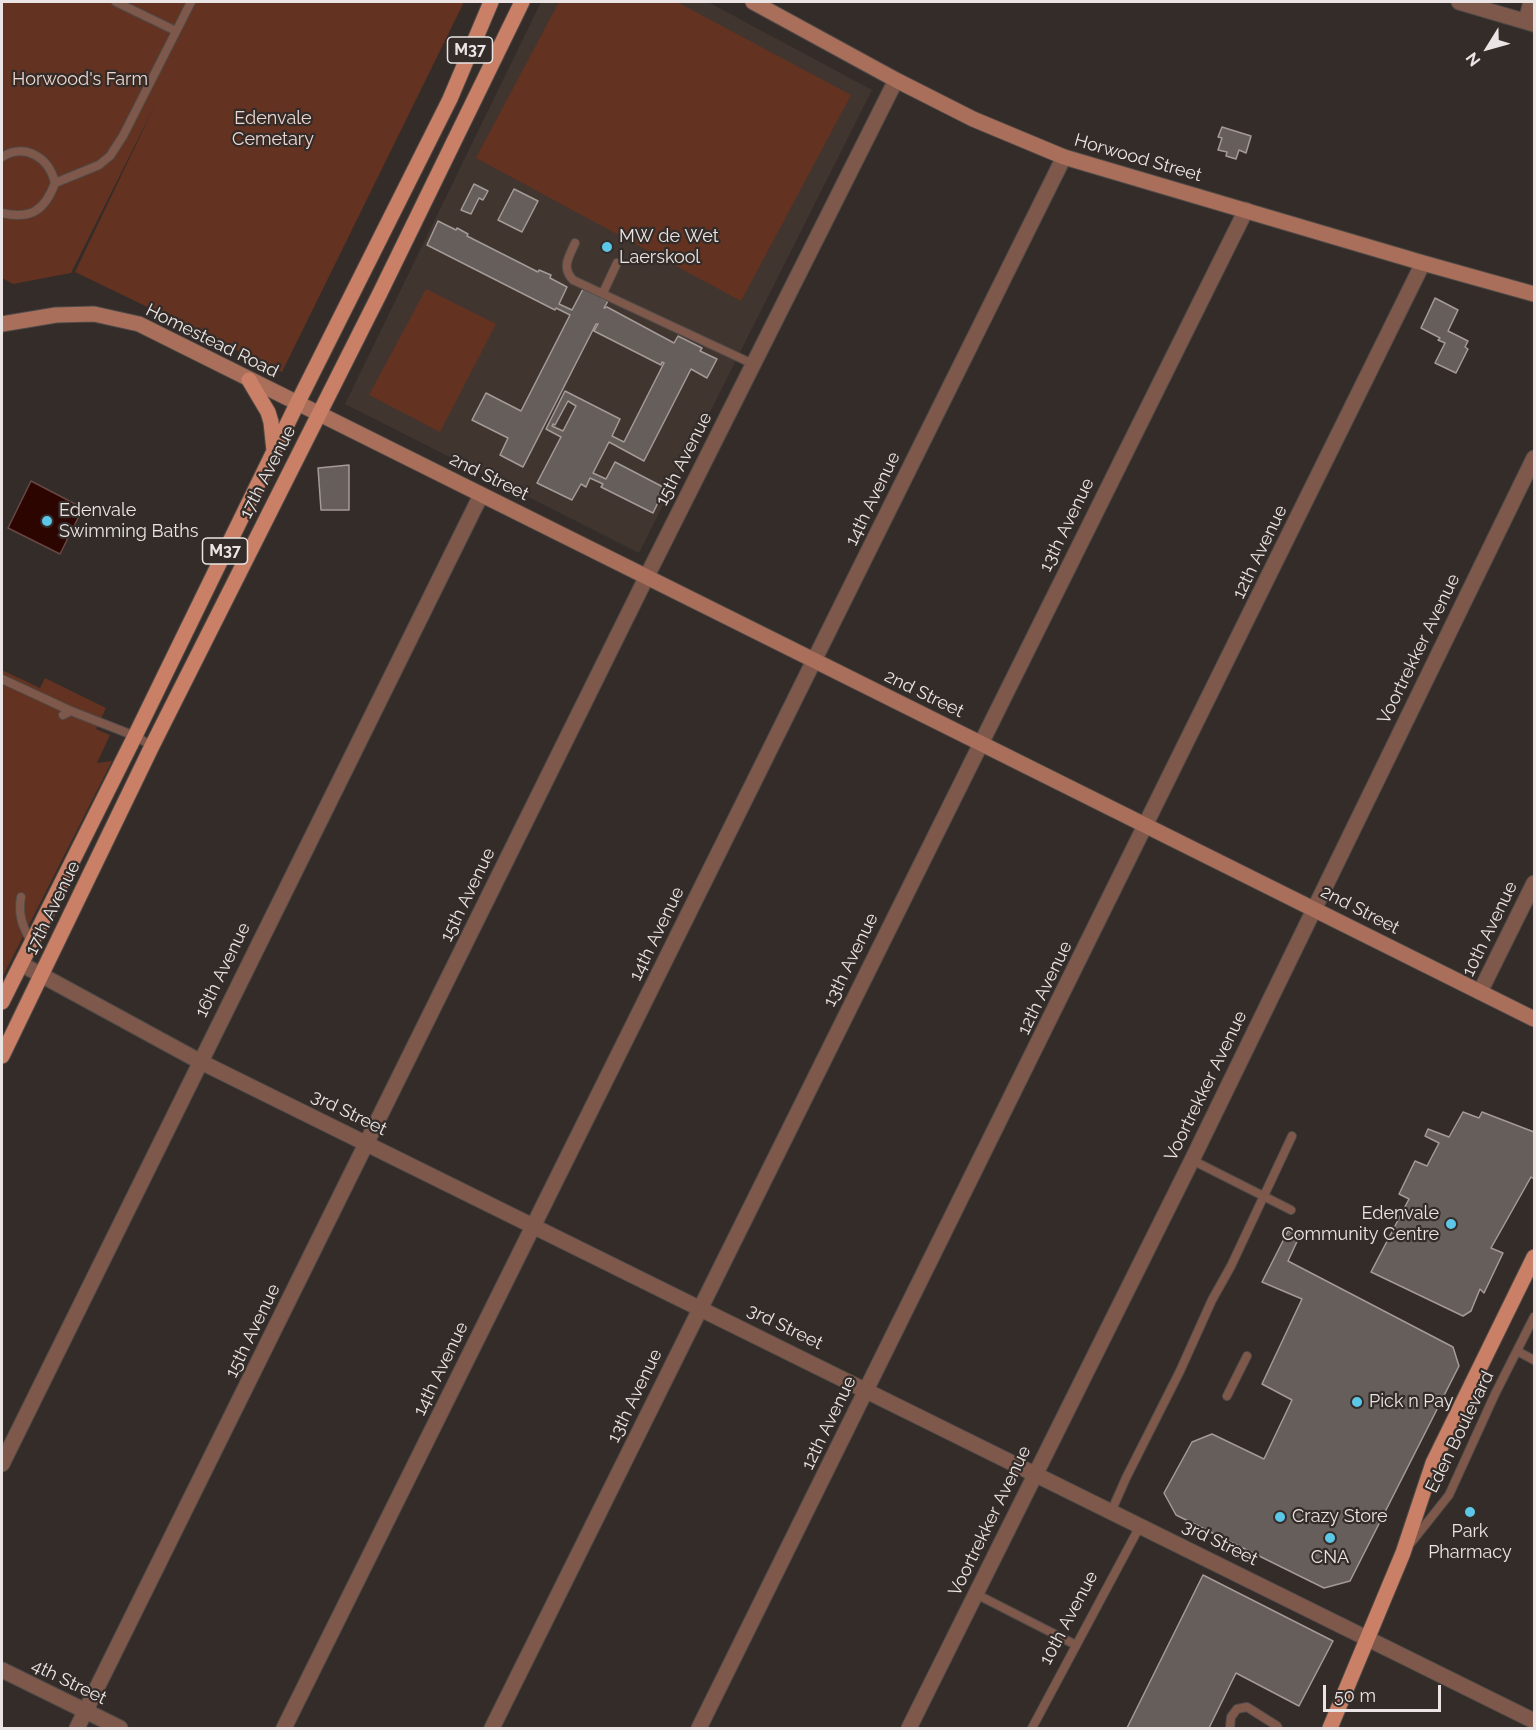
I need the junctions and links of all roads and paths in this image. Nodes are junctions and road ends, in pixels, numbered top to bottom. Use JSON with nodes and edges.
{"nodes":[{"id":1,"x":116,"y":2,"type":"edge"},
{"id":2,"x":191,"y":2,"type":"edge"},
{"id":3,"x":491,"y":2,"type":"edge"},
{"id":4,"x":522,"y":2,"type":"edge"},
{"id":5,"x":753,"y":2,"type":"edge"},
{"id":6,"x":1459,"y":2,"type":"edge"},
{"id":7,"x":1531,"y":2,"type":"edge"},
{"id":8,"x":1530,"y":22,"type":"edge"},
{"id":9,"x":176,"y":31,"type":"junction"},
{"id":10,"x":896,"y":80,"type":"junction"},
{"id":11,"x":2,"y":157,"type":"edge"},
{"id":12,"x":1064,"y":157,"type":"junction"},
{"id":13,"x":55,"y":183,"type":"junction"},
{"id":14,"x":1246,"y":210,"type":"junction"},
{"id":15,"x":2,"y":213,"type":"edge"},
{"id":16,"x":575,"y":243,"type":"dead end"},
{"id":17,"x":617,"y":263,"type":"dead end"},
{"id":18,"x":1423,"y":263,"type":"junction"},
{"id":19,"x":603,"y":293,"type":"junction"},
{"id":20,"x":1534,"y":294,"type":"edge"},
{"id":21,"x":2,"y":324,"type":"edge"},
{"id":22,"x":753,"y":364,"type":"junction"},
{"id":23,"x":249,"y":380,"type":"junction"},
{"id":24,"x":297,"y":404,"type":"junction"},
{"id":25,"x":318,"y":414,"type":"junction"},
{"id":26,"x":274,"y":451,"type":"junction"},
{"id":27,"x":1534,"y":458,"type":"edge"},
{"id":28,"x":481,"y":495,"type":"junction"},
{"id":29,"x":647,"y":576,"type":"junction"},
{"id":30,"x":814,"y":662,"type":"junction"},
{"id":31,"x":2,"y":679,"type":"edge"},
{"id":32,"x":71,"y":711,"type":"junction"},
{"id":33,"x":63,"y":716,"type":"dead end"},
{"id":34,"x":135,"y":736,"type":"junction"},
{"id":35,"x":980,"y":744,"type":"junction"},
{"id":36,"x":152,"y":746,"type":"junction"},
{"id":37,"x":1147,"y":825,"type":"junction"},
{"id":38,"x":1534,"y":883,"type":"edge"},
{"id":39,"x":21,"y":897,"type":"dead end"},
{"id":40,"x":1314,"y":909,"type":"junction"},
{"id":41,"x":31,"y":941,"type":"junction"},
{"id":42,"x":21,"y":964,"type":"junction"},
{"id":43,"x":42,"y":976,"type":"junction"},
{"id":44,"x":1480,"y":992,"type":"junction"},
{"id":45,"x":2,"y":1002,"type":"edge"},
{"id":46,"x":1534,"y":1019,"type":"edge"},
{"id":47,"x":2,"y":1056,"type":"edge"},
{"id":48,"x":199,"y":1060,"type":"junction"},
{"id":49,"x":1292,"y":1136,"type":"dead end"},
{"id":50,"x":367,"y":1143,"type":"junction"},
{"id":51,"x":1192,"y":1160,"type":"junction"},
{"id":52,"x":1264,"y":1197,"type":"junction"},
{"id":53,"x":1292,"y":1210,"type":"dead end"},
{"id":54,"x":534,"y":1226,"type":"junction"},
{"id":55,"x":1534,"y":1257,"type":"edge"},
{"id":56,"x":700,"y":1308,"type":"junction"},
{"id":57,"x":1534,"y":1317,"type":"edge"},
{"id":58,"x":1517,"y":1351,"type":"junction"},
{"id":59,"x":1247,"y":1356,"type":"dead end"},
{"id":60,"x":1534,"y":1360,"type":"edge"},
{"id":61,"x":867,"y":1389,"type":"junction"},
{"id":62,"x":1227,"y":1396,"type":"dead end"},
{"id":63,"x":2,"y":1464,"type":"edge"},
{"id":64,"x":1035,"y":1475,"type":"junction"},
{"id":65,"x":1111,"y":1512,"type":"junction"},
{"id":66,"x":1140,"y":1526,"type":"junction"},
{"id":67,"x":1403,"y":1553,"type":"junction"},
{"id":68,"x":976,"y":1594,"type":"junction"},
{"id":69,"x":1368,"y":1637,"type":"junction"},
{"id":70,"x":1076,"y":1645,"type":"junction"},
{"id":71,"x":2,"y":1670,"type":"edge"},
{"id":72,"x":85,"y":1712,"type":"junction"},
{"id":73,"x":1534,"y":1721,"type":"edge"},
{"id":74,"x":77,"y":1728,"type":"edge"},
{"id":75,"x":120,"y":1728,"type":"edge"},
{"id":76,"x":284,"y":1728,"type":"edge"},
{"id":77,"x":492,"y":1728,"type":"edge"},
{"id":78,"x":699,"y":1728,"type":"edge"},
{"id":79,"x":909,"y":1728,"type":"edge"},
{"id":80,"x":1032,"y":1728,"type":"edge"},
{"id":81,"x":1230,"y":1728,"type":"edge"},
{"id":82,"x":1278,"y":1728,"type":"edge"},
{"id":83,"x":1330,"y":1728,"type":"edge"},
{"id":84,"x":1530,"y":1728,"type":"edge"}],
"edges":[{"from":1,"to":9,"type":"lane"},
{"from":2,"to":9,"type":"lane"},
{"from":3,"to":24,"type":"main road","name":"17th Avenue","number":"M37"},
{"from":4,"to":25,"type":"main road","name":"17th Avenue","number":"M37"},
{"from":5,"to":10,"type":"main road","name":"Horwood Street"},
{"from":6,"to":8,"type":"street"},
{"from":7,"to":8,"type":"street"},
{"from":9,"to":13,"type":"lane"},
{"from":10,"to":12,"type":"main road","name":"Horwood Street"},
{"from":10,"to":22,"type":"street","name":"15th Avenue"},
{"from":11,"to":13,"type":"lane"},
{"from":12,"to":14,"type":"main road","name":"Horwood Street"},
{"from":12,"to":30,"type":"street","name":"14th Avenue"},
{"from":13,"to":15,"type":"lane"},
{"from":14,"to":18,"type":"main road","name":"Horwood Street"},
{"from":14,"to":35,"type":"street","name":"13th Avenue"},
{"from":16,"to":19,"type":"lane"},
{"from":17,"to":19,"type":"lane"},
{"from":18,"to":20,"type":"main road","name":"Horwood Street"},
{"from":18,"to":37,"type":"street","name":"12th Avenue"},
{"from":19,"to":22,"type":"lane"},
{"from":21,"to":23,"type":"main road","name":"Homestead Road"},
{"from":22,"to":29,"type":"street","name":"15th Avenue"},
{"from":23,"to":24,"type":"main road","name":"Homestead Road"},
{"from":23,"to":26,"type":"main road"},
{"from":24,"to":25,"type":"main road","name":"2nd Street"},
{"from":24,"to":26,"type":"main road","name":"17th Avenue","number":"M37"},
{"from":25,"to":28,"type":"main road","name":"2nd Street"},
{"from":25,"to":36,"type":"main road","name":"17th Avenue","number":"M37"},
{"from":26,"to":34,"type":"main road","name":"17th Avenue","number":"M37"},
{"from":27,"to":40,"type":"street","name":"Voortrekker Avenue"},
{"from":28,"to":29,"type":"main road","name":"2nd Street"},
{"from":28,"to":48,"type":"street","name":"16th Avenue"},
{"from":29,"to":30,"type":"main road","name":"2nd Street"},
{"from":29,"to":50,"type":"street","name":"15th Avenue"},
{"from":30,"to":35,"type":"main road","name":"2nd Street"},
{"from":30,"to":54,"type":"street","name":"14th Avenue"},
{"from":31,"to":32,"type":"lane"},
{"from":32,"to":33,"type":"lane"},
{"from":32,"to":34,"type":"lane"},
{"from":34,"to":36,"type":"lane"},
{"from":34,"to":41,"type":"main road","name":"17th Avenue","number":"M37"},
{"from":35,"to":37,"type":"main road","name":"2nd Street"},
{"from":35,"to":56,"type":"street","name":"13th Avenue"},
{"from":36,"to":43,"type":"main road","name":"17th Avenue","number":"M37"},
{"from":37,"to":40,"type":"main road","name":"2nd Street"},
{"from":37,"to":61,"type":"street","name":"12th Avenue"},
{"from":38,"to":44,"type":"street","name":"10th Avenue"},
{"from":39,"to":41,"type":"lane"},
{"from":40,"to":44,"type":"main road","name":"2nd Street"},
{"from":40,"to":51,"type":"street","name":"Voortrekker Avenue"},
{"from":41,"to":42,"type":"main road","name":"17th Avenue","number":"M37"},
{"from":42,"to":43,"type":"street","name":"3rd Street"},
{"from":42,"to":45,"type":"main road","name":"17th Avenue","number":"M37"},
{"from":43,"to":47,"type":"main road","name":"17th Avenue","number":"M37"},
{"from":43,"to":48,"type":"street","name":"3rd Street"},
{"from":44,"to":46,"type":"main road","name":"2nd Street"},
{"from":48,"to":50,"type":"street","name":"3rd Street"},
{"from":48,"to":63,"type":"street","name":"16th Avenue"},
{"from":49,"to":52,"type":"lane"},
{"from":50,"to":54,"type":"street","name":"3rd Street"},
{"from":50,"to":72,"type":"street","name":"15th Avenue"},
{"from":51,"to":52,"type":"lane"},
{"from":51,"to":64,"type":"street","name":"Voortrekker Avenue"},
{"from":52,"to":53,"type":"lane"},
{"from":52,"to":65,"type":"lane"},
{"from":54,"to":56,"type":"street","name":"3rd Street"},
{"from":54,"to":76,"type":"street","name":"14th Avenue"},
{"from":55,"to":67,"type":"main road"},
{"from":56,"to":61,"type":"street","name":"3rd Street"},
{"from":56,"to":77,"type":"street","name":"13th Avenue"},
{"from":57,"to":58,"type":"lane","name":"Eden Boulevard"},
{"from":58,"to":60,"type":"lane"},
{"from":58,"to":67,"type":"lane","name":"Eden Boulevard"},
{"from":59,"to":62,"type":"lane"},
{"from":61,"to":64,"type":"street","name":"3rd Street"},
{"from":61,"to":78,"type":"street","name":"12th Avenue"},
{"from":64,"to":65,"type":"street","name":"3rd Street"},
{"from":64,"to":68,"type":"street","name":"Voortrekker Avenue"},
{"from":65,"to":66,"type":"street","name":"3rd Street"},
{"from":66,"to":69,"type":"street","name":"3rd Street"},
{"from":66,"to":70,"type":"lane","name":"10th Avenue"},
{"from":67,"to":69,"type":"main road"},
{"from":68,"to":70,"type":"lane"},
{"from":68,"to":79,"type":"street","name":"Voortrekker Avenue"},
{"from":69,"to":73,"type":"street","name":"3rd Street"},
{"from":69,"to":83,"type":"main road"},
{"from":70,"to":80,"type":"lane","name":"10th Avenue"},
{"from":71,"to":72,"type":"street","name":"4th Street"},
{"from":72,"to":74,"type":"street","name":"15th Avenue"},
{"from":72,"to":75,"type":"street","name":"4th Street"},
{"from":73,"to":84,"type":"street"},
{"from":81,"to":82,"type":"lane"}]}
